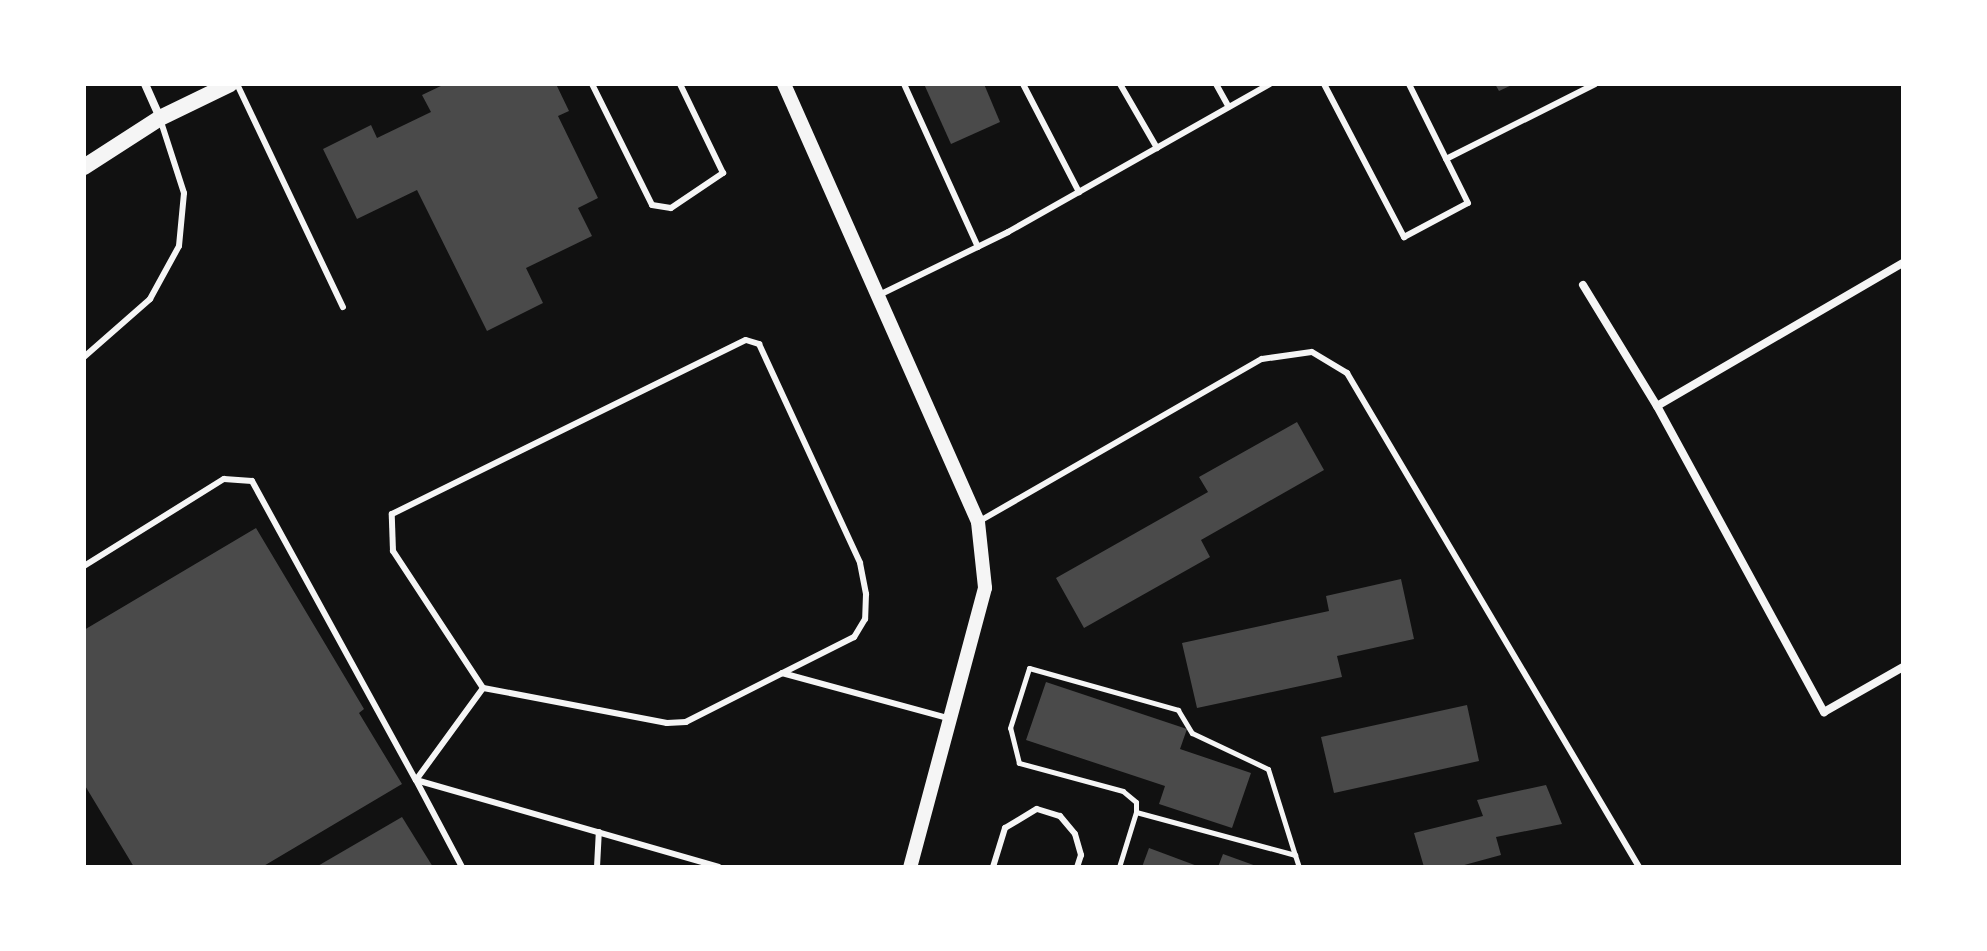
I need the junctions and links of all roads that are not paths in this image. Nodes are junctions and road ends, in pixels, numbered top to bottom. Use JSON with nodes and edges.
{"nodes":[{"id":1,"x":145,"y":84,"type":"edge"},
{"id":2,"x":230,"y":84,"type":"edge"},
{"id":3,"x":237,"y":84,"type":"edge"},
{"id":4,"x":592,"y":84,"type":"edge"},
{"id":5,"x":681,"y":84,"type":"edge"},
{"id":6,"x":784,"y":84,"type":"edge"},
{"id":7,"x":904,"y":84,"type":"edge"},
{"id":8,"x":1023,"y":84,"type":"edge"},
{"id":9,"x":1120,"y":84,"type":"edge"},
{"id":10,"x":1216,"y":84,"type":"edge"},
{"id":11,"x":1270,"y":84,"type":"edge"},
{"id":12,"x":1324,"y":84,"type":"edge"},
{"id":13,"x":1409,"y":84,"type":"edge"},
{"id":14,"x":1595,"y":84,"type":"edge"},
{"id":15,"x":1229,"y":107,"type":"junction"},
{"id":16,"x":160,"y":118,"type":"junction"},
{"id":17,"x":1157,"y":148,"type":"junction"},
{"id":18,"x":1446,"y":159,"type":"junction"},
{"id":19,"x":85,"y":165,"type":"edge"},
{"id":20,"x":1079,"y":192,"type":"junction"},
{"id":21,"x":978,"y":247,"type":"junction"},
{"id":22,"x":1903,"y":263,"type":"edge"},
{"id":23,"x":1583,"y":285,"type":"dead end"},
{"id":24,"x":874,"y":298,"type":"junction"},
{"id":25,"x":343,"y":307,"type":"dead end"},
{"id":26,"x":84,"y":357,"type":"edge"},
{"id":27,"x":1657,"y":406,"type":"junction"},
{"id":28,"x":978,"y":522,"type":"junction"},
{"id":29,"x":84,"y":566,"type":"edge"},
{"id":30,"x":1903,"y":667,"type":"edge"},
{"id":31,"x":782,"y":673,"type":"junction"},
{"id":32,"x":483,"y":688,"type":"junction"},
{"id":33,"x":952,"y":719,"type":"junction"},
{"id":34,"x":416,"y":780,"type":"junction"},
{"id":35,"x":599,"y":832,"type":"junction"},
{"id":36,"x":462,"y":867,"type":"edge"},
{"id":37,"x":597,"y":867,"type":"edge"},
{"id":38,"x":719,"y":867,"type":"edge"},
{"id":39,"x":910,"y":867,"type":"edge"},
{"id":40,"x":993,"y":867,"type":"edge"},
{"id":41,"x":1077,"y":867,"type":"edge"},
{"id":42,"x":1639,"y":867,"type":"edge"}],
"edges":[{"from":1,"to":16,"type":"street"},
{"from":2,"to":16,"type":"main road"},
{"from":3,"to":25,"type":"lane"},
{"from":4,"to":5,"type":"lane"},
{"from":6,"to":24,"type":"street"},
{"from":7,"to":21,"type":"lane"},
{"from":8,"to":20,"type":"lane"},
{"from":9,"to":17,"type":"lane"},
{"from":10,"to":15,"type":"lane"},
{"from":11,"to":15,"type":"lane"},
{"from":12,"to":18,"type":"lane"},
{"from":13,"to":18,"type":"lane"},
{"from":14,"to":18,"type":"lane"},
{"from":15,"to":17,"type":"lane"},
{"from":16,"to":19,"type":"main road"},
{"from":16,"to":26,"type":"lane"},
{"from":17,"to":20,"type":"lane"},
{"from":20,"to":21,"type":"lane"},
{"from":21,"to":24,"type":"lane"},
{"from":22,"to":27,"type":"street"},
{"from":23,"to":27,"type":"street"},
{"from":24,"to":28,"type":"street"},
{"from":27,"to":30,"type":"street"},
{"from":28,"to":33,"type":"street"},
{"from":28,"to":42,"type":"lane"},
{"from":29,"to":34,"type":"lane"},
{"from":31,"to":32,"type":"lane"},
{"from":31,"to":32,"type":"lane"},
{"from":31,"to":33,"type":"lane"},
{"from":32,"to":34,"type":"lane"},
{"from":33,"to":39,"type":"street"},
{"from":34,"to":35,"type":"lane"},
{"from":34,"to":36,"type":"lane"},
{"from":35,"to":37,"type":"lane"},
{"from":35,"to":38,"type":"lane"},
{"from":40,"to":41,"type":"lane"}]}
